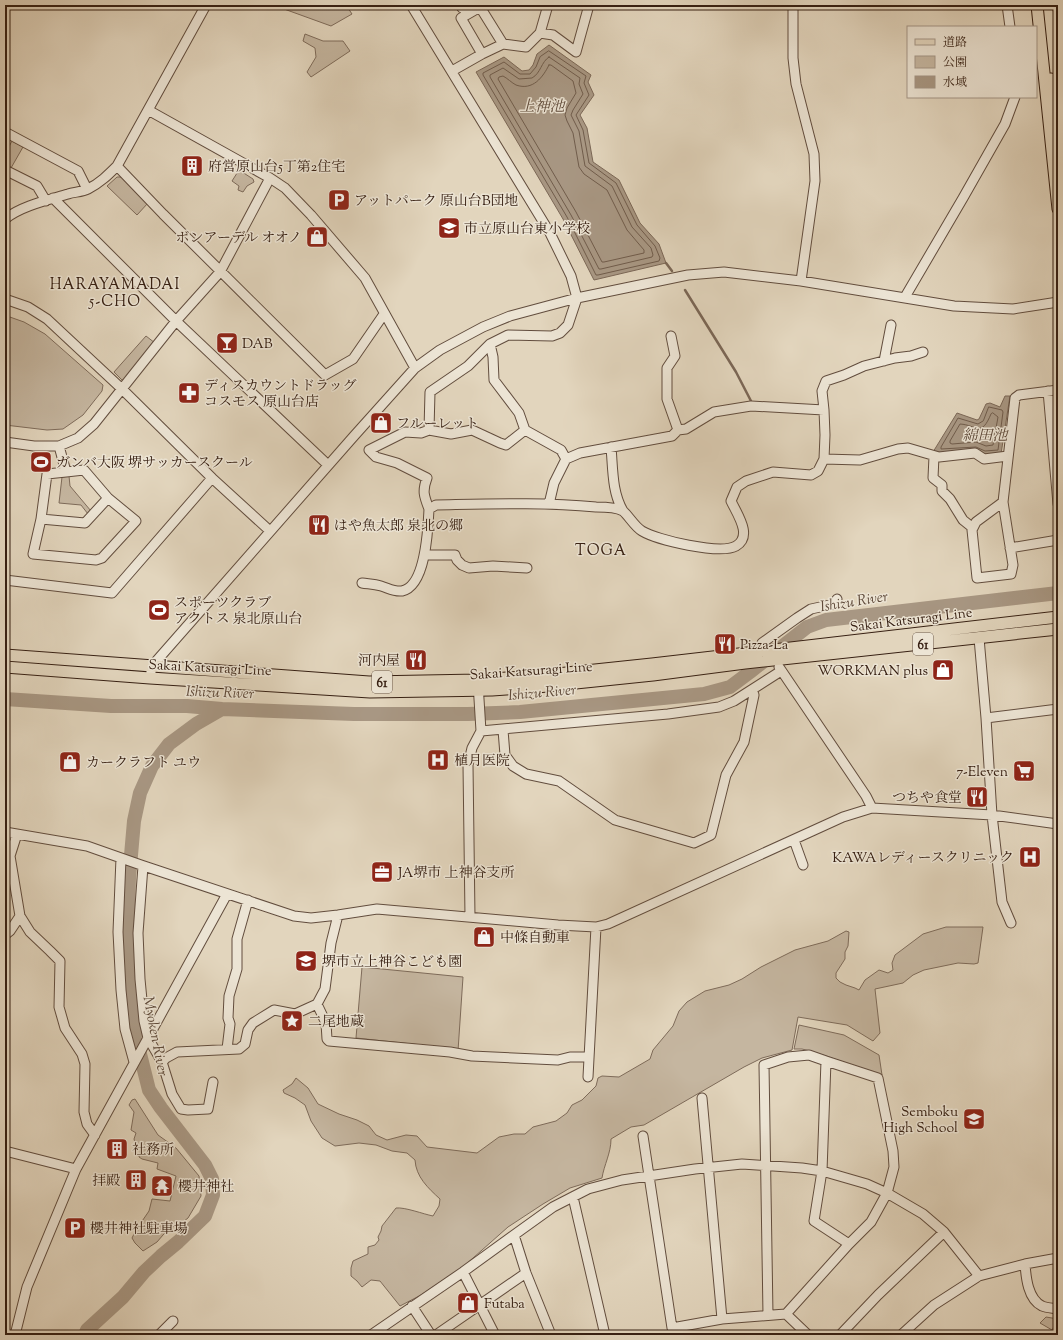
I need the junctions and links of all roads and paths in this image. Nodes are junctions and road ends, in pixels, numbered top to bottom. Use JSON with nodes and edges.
{"nodes":[{"id":1,"x":206,"y":5,"type":"edge"},
{"id":2,"x":411,"y":5,"type":"edge"},
{"id":3,"x":548,"y":5,"type":"edge"},
{"id":4,"x":589,"y":5,"type":"edge"},
{"id":5,"x":793,"y":5,"type":"edge"},
{"id":6,"x":1006,"y":5,"type":"edge"},
{"id":7,"x":1037,"y":5,"type":"edge"},
{"id":8,"x":482,"y":6,"type":"edge"},
{"id":9,"x":1010,"y":26,"type":"edge"},
{"id":10,"x":540,"y":33,"type":"junction"},
{"id":11,"x":503,"y":44,"type":"junction"},
{"id":12,"x":482,"y":54,"type":"junction"},
{"id":13,"x":452,"y":71,"type":"junction"},
{"id":14,"x":1015,"y":98,"type":"edge"},
{"id":15,"x":148,"y":110,"type":"junction"},
{"id":16,"x":1058,"y":120,"type":"edge"},
{"id":17,"x":5,"y":132,"type":"edge"},
{"id":18,"x":117,"y":166,"type":"junction"},
{"id":19,"x":5,"y":170,"type":"edge"},
{"id":20,"x":270,"y":178,"type":"junction"},
{"id":21,"x":88,"y":189,"type":"junction"},
{"id":22,"x":50,"y":199,"type":"junction"},
{"id":23,"x":1058,"y":209,"type":"edge"},
{"id":24,"x":5,"y":219,"type":"edge"},
{"id":25,"x":220,"y":272,"type":"junction"},
{"id":26,"x":801,"y":281,"type":"junction"},
{"id":27,"x":905,"y":297,"type":"junction"},
{"id":28,"x":577,"y":298,"type":"junction"},
{"id":29,"x":5,"y":300,"type":"edge"},
{"id":30,"x":1058,"y":302,"type":"edge"},
{"id":31,"x":384,"y":314,"type":"junction"},
{"id":32,"x":176,"y":321,"type":"junction"},
{"id":33,"x":891,"y":325,"type":"dead end"},
{"id":34,"x":670,"y":336,"type":"dead end"},
{"id":35,"x":490,"y":344,"type":"junction"},
{"id":36,"x":923,"y":352,"type":"dead end"},
{"id":37,"x":884,"y":361,"type":"junction"},
{"id":38,"x":415,"y":368,"type":"junction"},
{"id":39,"x":122,"y":390,"type":"junction"},
{"id":40,"x":1058,"y":390,"type":"edge"},
{"id":41,"x":1048,"y":391,"type":"junction"},
{"id":42,"x":824,"y":410,"type":"junction"},
{"id":43,"x":429,"y":430,"type":"junction"},
{"id":44,"x":525,"y":430,"type":"junction"},
{"id":45,"x":678,"y":430,"type":"junction"},
{"id":46,"x":5,"y":442,"type":"edge"},
{"id":47,"x":59,"y":446,"type":"junction"},
{"id":48,"x":611,"y":448,"type":"junction"},
{"id":49,"x":934,"y":456,"type":"junction"},
{"id":50,"x":1008,"y":456,"type":"junction"},
{"id":51,"x":566,"y":459,"type":"junction"},
{"id":52,"x":824,"y":459,"type":"junction"},
{"id":53,"x":328,"y":465,"type":"junction"},
{"id":54,"x":66,"y":472,"type":"junction"},
{"id":55,"x":212,"y":478,"type":"junction"},
{"id":56,"x":108,"y":498,"type":"junction"},
{"id":57,"x":1003,"y":502,"type":"junction"},
{"id":58,"x":549,"y":504,"type":"junction"},
{"id":59,"x":1058,"y":504,"type":"edge"},
{"id":60,"x":430,"y":509,"type":"junction"},
{"id":61,"x":623,"y":511,"type":"junction"},
{"id":62,"x":40,"y":518,"type":"junction"},
{"id":63,"x":973,"y":528,"type":"junction"},
{"id":64,"x":270,"y":531,"type":"junction"},
{"id":65,"x":1058,"y":540,"type":"edge"},
{"id":66,"x":1010,"y":548,"type":"junction"},
{"id":67,"x":424,"y":555,"type":"junction"},
{"id":68,"x":527,"y":568,"type":"dead end"},
{"id":69,"x":5,"y":580,"type":"edge"},
{"id":70,"x":362,"y":583,"type":"dead end"},
{"id":71,"x":837,"y":599,"type":"dead end"},
{"id":72,"x":1058,"y":617,"type":"edge"},
{"id":73,"x":1058,"y":629,"type":"edge"},
{"id":74,"x":979,"y":638,"type":"junction"},
{"id":75,"x":762,"y":648,"type":"junction"},
{"id":76,"x":5,"y":655,"type":"edge"},
{"id":77,"x":152,"y":666,"type":"junction"},
{"id":78,"x":778,"y":666,"type":"junction"},
{"id":79,"x":5,"y":667,"type":"edge"},
{"id":80,"x":150,"y":678,"type":"junction"},
{"id":81,"x":478,"y":690,"type":"junction"},
{"id":82,"x":752,"y":690,"type":"junction"},
{"id":83,"x":1058,"y":709,"type":"edge"},
{"id":84,"x":986,"y":718,"type":"junction"},
{"id":85,"x":481,"y":729,"type":"junction"},
{"id":86,"x":503,"y":730,"type":"junction"},
{"id":87,"x":872,"y":808,"type":"junction"},
{"id":88,"x":992,"y":815,"type":"junction"},
{"id":89,"x":1058,"y":824,"type":"edge"},
{"id":90,"x":5,"y":832,"type":"edge"},
{"id":91,"x":17,"y":834,"type":"junction"},
{"id":92,"x":794,"y":840,"type":"junction"},
{"id":93,"x":122,"y":859,"type":"junction"},
{"id":94,"x":803,"y":865,"type":"dead end"},
{"id":95,"x":142,"y":866,"type":"junction"},
{"id":96,"x":227,"y":894,"type":"junction"},
{"id":97,"x":248,"y":900,"type":"junction"},
{"id":98,"x":338,"y":915,"type":"junction"},
{"id":99,"x":20,"y":916,"type":"junction"},
{"id":100,"x":470,"y":917,"type":"junction"},
{"id":101,"x":1011,"y":923,"type":"dead end"},
{"id":102,"x":596,"y":927,"type":"junction"},
{"id":103,"x":5,"y":936,"type":"edge"},
{"id":104,"x":317,"y":1004,"type":"junction"},
{"id":105,"x":147,"y":1039,"type":"junction"},
{"id":106,"x":227,"y":1049,"type":"junction"},
{"id":107,"x":589,"y":1057,"type":"junction"},
{"id":108,"x":826,"y":1061,"type":"junction"},
{"id":109,"x":135,"y":1062,"type":"junction"},
{"id":110,"x":162,"y":1062,"type":"junction"},
{"id":111,"x":588,"y":1077,"type":"dead end"},
{"id":112,"x":213,"y":1082,"type":"dead end"},
{"id":113,"x":702,"y":1098,"type":"dead end"},
{"id":114,"x":94,"y":1135,"type":"junction"},
{"id":115,"x":643,"y":1136,"type":"dead end"},
{"id":116,"x":5,"y":1151,"type":"edge"},
{"id":117,"x":766,"y":1166,"type":"junction"},
{"id":118,"x":708,"y":1168,"type":"junction"},
{"id":119,"x":76,"y":1169,"type":"junction"},
{"id":120,"x":822,"y":1171,"type":"junction"},
{"id":121,"x":649,"y":1175,"type":"junction"},
{"id":122,"x":887,"y":1193,"type":"junction"},
{"id":123,"x":573,"y":1197,"type":"junction"},
{"id":124,"x":944,"y":1232,"type":"junction"},
{"id":125,"x":514,"y":1235,"type":"junction"},
{"id":126,"x":849,"y":1244,"type":"junction"},
{"id":127,"x":1058,"y":1258,"type":"edge"},
{"id":128,"x":1025,"y":1264,"type":"junction"},
{"id":129,"x":463,"y":1272,"type":"junction"},
{"id":130,"x":526,"y":1273,"type":"junction"},
{"id":131,"x":979,"y":1276,"type":"junction"},
{"id":132,"x":481,"y":1305,"type":"junction"},
{"id":133,"x":412,"y":1306,"type":"junction"},
{"id":134,"x":1058,"y":1309,"type":"edge"},
{"id":135,"x":786,"y":1314,"type":"junction"},
{"id":136,"x":768,"y":1315,"type":"junction"},
{"id":137,"x":722,"y":1319,"type":"junction"},
{"id":138,"x":173,"y":1321,"type":"dead end"},
{"id":139,"x":15,"y":1335,"type":"edge"},
{"id":140,"x":159,"y":1335,"type":"edge"},
{"id":141,"x":371,"y":1335,"type":"edge"},
{"id":142,"x":431,"y":1335,"type":"edge"},
{"id":143,"x":436,"y":1335,"type":"edge"},
{"id":144,"x":495,"y":1335,"type":"edge"},
{"id":145,"x":551,"y":1335,"type":"edge"},
{"id":146,"x":605,"y":1335,"type":"edge"},
{"id":147,"x":808,"y":1335,"type":"edge"},
{"id":148,"x":840,"y":1335,"type":"edge"},
{"id":149,"x":901,"y":1335,"type":"edge"}],
"edges":[{"from":1,"to":15,"type":"street"},
{"from":2,"to":13,"type":"street"},
{"from":3,"to":10,"type":"street"},
{"from":4,"to":10,"type":"street"},
{"from":5,"to":26,"type":"street"},
{"from":6,"to":9,"type":"street"},
{"from":7,"to":16,"type":"main road"},
{"from":7,"to":23,"type":"main road"},
{"from":8,"to":11,"type":"street"},
{"from":8,"to":12,"type":"street"},
{"from":10,"to":11,"type":"street"},
{"from":11,"to":12,"type":"street"},
{"from":12,"to":13,"type":"street"},
{"from":13,"to":28,"type":"street"},
{"from":14,"to":27,"type":"street"},
{"from":15,"to":18,"type":"street"},
{"from":15,"to":20,"type":"street"},
{"from":17,"to":21,"type":"street"},
{"from":18,"to":21,"type":"street"},
{"from":18,"to":25,"type":"street"},
{"from":19,"to":22,"type":"street"},
{"from":20,"to":25,"type":"street"},
{"from":20,"to":31,"type":"street"},
{"from":21,"to":22,"type":"street"},
{"from":22,"to":24,"type":"street"},
{"from":22,"to":32,"type":"street"},
{"from":25,"to":31,"type":"street"},
{"from":25,"to":32,"type":"street"},
{"from":26,"to":27,"type":"street"},
{"from":26,"to":28,"type":"street"},
{"from":27,"to":30,"type":"street"},
{"from":28,"to":35,"type":"street"},
{"from":28,"to":38,"type":"street"},
{"from":29,"to":39,"type":"street"},
{"from":31,"to":38,"type":"street"},
{"from":32,"to":39,"type":"street"},
{"from":32,"to":53,"type":"street"},
{"from":33,"to":37,"type":"street"},
{"from":34,"to":45,"type":"street"},
{"from":35,"to":43,"type":"street"},
{"from":35,"to":44,"type":"street"},
{"from":36,"to":37,"type":"street"},
{"from":37,"to":42,"type":"street"},
{"from":38,"to":53,"type":"street"},
{"from":39,"to":47,"type":"street"},
{"from":39,"to":55,"type":"street"},
{"from":40,"to":41,"type":"street"},
{"from":41,"to":50,"type":"street"},
{"from":41,"to":59,"type":"street"},
{"from":42,"to":45,"type":"street"},
{"from":42,"to":52,"type":"street"},
{"from":43,"to":44,"type":"street"},
{"from":43,"to":60,"type":"street"},
{"from":44,"to":51,"type":"street"},
{"from":45,"to":48,"type":"street"},
{"from":46,"to":47,"type":"street"},
{"from":47,"to":54,"type":"street"},
{"from":48,"to":51,"type":"street"},
{"from":48,"to":61,"type":"street"},
{"from":49,"to":50,"type":"street"},
{"from":49,"to":52,"type":"street"},
{"from":49,"to":63,"type":"street"},
{"from":50,"to":57,"type":"street"},
{"from":51,"to":58,"type":"street"},
{"from":52,"to":61,"type":"street"},
{"from":53,"to":64,"type":"street"},
{"from":54,"to":56,"type":"street"},
{"from":54,"to":62,"type":"street"},
{"from":55,"to":64,"type":"street"},
{"from":55,"to":69,"type":"street"},
{"from":56,"to":62,"type":"street"},
{"from":56,"to":62,"type":"street"},
{"from":57,"to":63,"type":"street"},
{"from":57,"to":66,"type":"street"},
{"from":58,"to":60,"type":"street"},
{"from":58,"to":61,"type":"street"},
{"from":60,"to":67,"type":"street"},
{"from":63,"to":66,"type":"street"},
{"from":64,"to":77,"type":"street"},
{"from":65,"to":66,"type":"street"},
{"from":67,"to":68,"type":"street"},
{"from":67,"to":70,"type":"street"},
{"from":71,"to":75,"type":"street"},
{"from":72,"to":75,"type":"main road","name":"Sakai Katsuragi Line","number":"61"},
{"from":73,"to":74,"type":"main road","name":"Sakai Katsuragi Line","number":"61"},
{"from":74,"to":78,"type":"main road","name":"Sakai Katsuragi Line","number":"61"},
{"from":74,"to":84,"type":"street"},
{"from":75,"to":78,"type":"street"},
{"from":75,"to":81,"type":"main road","name":"Sakai Katsuragi Line","number":"61"},
{"from":76,"to":77,"type":"main road","name":"Sakai Katsuragi Line","number":"61"},
{"from":77,"to":80,"type":"street"},
{"from":77,"to":81,"type":"main road","name":"Sakai Katsuragi Line","number":"61"},
{"from":78,"to":81,"type":"main road","name":"Sakai Katsuragi Line","number":"61"},
{"from":78,"to":82,"type":"street"},
{"from":78,"to":87,"type":"street"},
{"from":79,"to":80,"type":"main road","name":"Sakai Katsuragi Line","number":"61"},
{"from":80,"to":81,"type":"main road","name":"Sakai Katsuragi Line","number":"61"},
{"from":81,"to":85,"type":"street"},
{"from":82,"to":86,"type":"street"},
{"from":82,"to":86,"type":"street"},
{"from":83,"to":84,"type":"street"},
{"from":84,"to":88,"type":"street"},
{"from":85,"to":86,"type":"street"},
{"from":85,"to":100,"type":"street"},
{"from":87,"to":88,"type":"street"},
{"from":87,"to":92,"type":"street"},
{"from":88,"to":89,"type":"street"},
{"from":88,"to":101,"type":"street"},
{"from":90,"to":91,"type":"street"},
{"from":91,"to":93,"type":"street"},
{"from":91,"to":99,"type":"street"},
{"from":92,"to":94,"type":"street"},
{"from":92,"to":102,"type":"street"},
{"from":93,"to":95,"type":"street"},
{"from":93,"to":109,"type":"street"},
{"from":95,"to":96,"type":"street"},
{"from":95,"to":105,"type":"street"},
{"from":96,"to":97,"type":"street"},
{"from":96,"to":105,"type":"street"},
{"from":97,"to":98,"type":"street"},
{"from":97,"to":106,"type":"street"},
{"from":98,"to":100,"type":"street"},
{"from":98,"to":104,"type":"street"},
{"from":99,"to":103,"type":"street"},
{"from":99,"to":114,"type":"street"},
{"from":100,"to":102,"type":"street"},
{"from":102,"to":107,"type":"street"},
{"from":104,"to":106,"type":"street"},
{"from":104,"to":107,"type":"street"},
{"from":105,"to":109,"type":"street"},
{"from":105,"to":110,"type":"street"},
{"from":106,"to":110,"type":"street"},
{"from":107,"to":111,"type":"street"},
{"from":108,"to":117,"type":"street"},
{"from":108,"to":120,"type":"street"},
{"from":108,"to":122,"type":"street"},
{"from":109,"to":114,"type":"street"},
{"from":110,"to":112,"type":"street"},
{"from":113,"to":118,"type":"street"},
{"from":114,"to":119,"type":"street"},
{"from":115,"to":121,"type":"street"},
{"from":116,"to":119,"type":"street"},
{"from":117,"to":118,"type":"street"},
{"from":117,"to":120,"type":"street"},
{"from":117,"to":136,"type":"street"},
{"from":118,"to":121,"type":"street"},
{"from":118,"to":137,"type":"street"},
{"from":119,"to":139,"type":"street"},
{"from":120,"to":122,"type":"street"},
{"from":120,"to":126,"type":"street"},
{"from":121,"to":123,"type":"street"},
{"from":121,"to":137,"type":"street"},
{"from":122,"to":124,"type":"street"},
{"from":122,"to":126,"type":"street"},
{"from":123,"to":125,"type":"street"},
{"from":123,"to":146,"type":"street"},
{"from":124,"to":131,"type":"street"},
{"from":124,"to":148,"type":"street"},
{"from":125,"to":129,"type":"street"},
{"from":125,"to":130,"type":"street"},
{"from":126,"to":135,"type":"street"},
{"from":127,"to":128,"type":"street"},
{"from":128,"to":131,"type":"street"},
{"from":128,"to":134,"type":"street"},
{"from":129,"to":132,"type":"street"},
{"from":129,"to":133,"type":"street"},
{"from":130,"to":132,"type":"street"},
{"from":130,"to":145,"type":"street"},
{"from":131,"to":149,"type":"street"},
{"from":132,"to":143,"type":"street"},
{"from":132,"to":144,"type":"street"},
{"from":133,"to":141,"type":"street"},
{"from":133,"to":142,"type":"street"},
{"from":135,"to":136,"type":"street"},
{"from":135,"to":147,"type":"street"},
{"from":136,"to":137,"type":"street"},
{"from":138,"to":140,"type":"street"}]}
